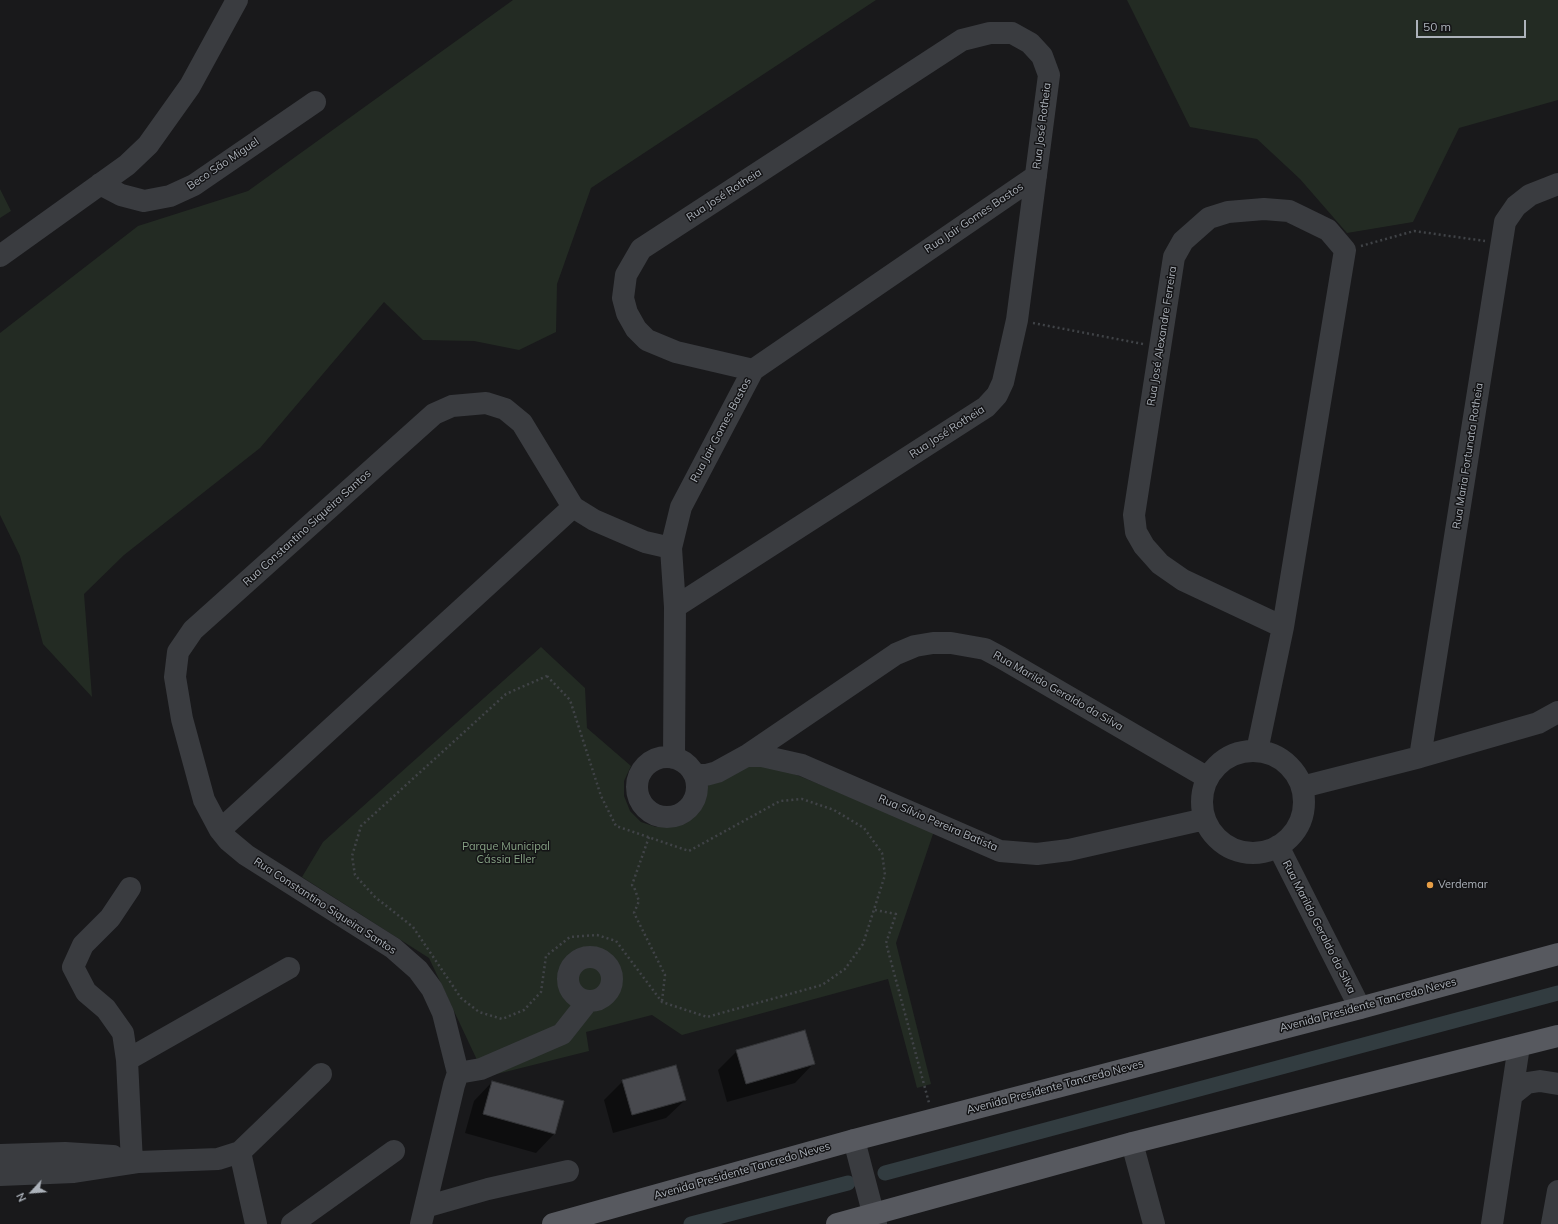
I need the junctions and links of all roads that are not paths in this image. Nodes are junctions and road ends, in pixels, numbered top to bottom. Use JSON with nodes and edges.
{"nodes":[{"id":1,"x":237,"y":0,"type":"edge"},
{"id":2,"x":316,"y":102,"type":"dead end"},
{"id":3,"x":1036,"y":176,"type":"junction"},
{"id":4,"x":100,"y":184,"type":"junction"},
{"id":5,"x":1558,"y":184,"type":"edge"},
{"id":6,"x":0,"y":256,"type":"edge"},
{"id":7,"x":753,"y":370,"type":"junction"},
{"id":8,"x":573,"y":507,"type":"junction"},
{"id":9,"x":672,"y":548,"type":"junction"},
{"id":10,"x":674,"y":607,"type":"junction"},
{"id":11,"x":1283,"y":627,"type":"junction"},
{"id":12,"x":1558,"y":712,"type":"edge"},
{"id":13,"x":797,"y":720,"type":"junction"},
{"id":14,"x":1257,"y":751,"type":"junction"},
{"id":15,"x":746,"y":756,"type":"junction"},
{"id":16,"x":1420,"y":757,"type":"junction"},
{"id":17,"x":674,"y":758,"type":"junction"},
{"id":18,"x":802,"y":765,"type":"junction"},
{"id":19,"x":695,"y":775,"type":"junction"},
{"id":20,"x":1208,"y":778,"type":"junction"},
{"id":21,"x":1302,"y":787,"type":"junction"},
{"id":22,"x":1205,"y":819,"type":"junction"},
{"id":23,"x":220,"y":830,"type":"junction"},
{"id":24,"x":1278,"y":846,"type":"junction"},
{"id":25,"x":130,"y":888,"type":"dead end"},
{"id":26,"x":1558,"y":954,"type":"edge"},
{"id":27,"x":289,"y":968,"type":"dead end"},
{"id":28,"x":588,"y":1001,"type":"dead end"},
{"id":29,"x":1360,"y":1008,"type":"junction"},
{"id":30,"x":1558,"y":1036,"type":"edge"},
{"id":31,"x":1519,"y":1046,"type":"junction"},
{"id":32,"x":127,"y":1060,"type":"junction"},
{"id":33,"x":458,"y":1073,"type":"junction"},
{"id":34,"x":321,"y":1074,"type":"dead end"},
{"id":35,"x":1558,"y":1084,"type":"edge"},
{"id":36,"x":1512,"y":1095,"type":"junction"},
{"id":37,"x":854,"y":1140,"type":"junction"},
{"id":38,"x":1132,"y":1143,"type":"junction"},
{"id":39,"x":394,"y":1151,"type":"dead end"},
{"id":40,"x":240,"y":1152,"type":"junction"},
{"id":41,"x":0,"y":1155,"type":"edge"},
{"id":42,"x":134,"y":1161,"type":"junction"},
{"id":43,"x":568,"y":1171,"type":"dead end"},
{"id":44,"x":0,"y":1175,"type":"edge"},
{"id":45,"x":1558,"y":1191,"type":"edge"},
{"id":46,"x":423,"y":1216,"type":"edge"},
{"id":47,"x":875,"y":1219,"type":"edge"},
{"id":48,"x":256,"y":1224,"type":"edge"},
{"id":49,"x":292,"y":1224,"type":"edge"},
{"id":50,"x":553,"y":1224,"type":"edge"},
{"id":51,"x":837,"y":1224,"type":"edge"},
{"id":52,"x":1154,"y":1224,"type":"edge"},
{"id":53,"x":1492,"y":1224,"type":"edge"},
{"id":54,"x":1552,"y":1224,"type":"edge"}],
"edges":[{"from":1,"to":4,"type":"street"},
{"from":2,"to":4,"type":"street","name":"Beco São Miguel"},
{"from":3,"to":7,"type":"street","name":"Rua Jair Gomes Bastos"},
{"from":3,"to":7,"type":"street","name":"Rua José Rotheia"},
{"from":3,"to":10,"type":"street","name":"Rua José Rotheia"},
{"from":4,"to":6,"type":"street"},
{"from":5,"to":16,"type":"street","name":"Rua Maria Fortunata Rotheia"},
{"from":7,"to":9,"type":"street","name":"Rua Jair Gomes Bastos"},
{"from":8,"to":9,"type":"street","name":"Rua Constantino Siqueira Santos"},
{"from":8,"to":23,"type":"street"},
{"from":8,"to":23,"type":"street","name":"Rua Constantino Siqueira Santos"},
{"from":9,"to":10,"type":"street","name":"Rua Jair Gomes Bastos"},
{"from":10,"to":17,"type":"street","name":"Rua Jair Gomes Bastos"},
{"from":11,"to":11,"type":"street","name":"Rua José Alexandre Ferreira"},
{"from":11,"to":14,"type":"street"},
{"from":12,"to":16,"type":"street"},
{"from":13,"to":15,"type":"street","name":"Rua Marildo Geraldo da Silva"},
{"from":13,"to":18,"type":"street"},
{"from":13,"to":20,"type":"street","name":"Rua Marildo Geraldo da Silva"},
{"from":14,"to":20,"type":"street"},
{"from":14,"to":21,"type":"street"},
{"from":15,"to":18,"type":"street","name":"Rua Sílvio Pereira Batista"},
{"from":15,"to":19,"type":"street","name":"Rua Marildo Geraldo da Silva"},
{"from":16,"to":21,"type":"street"},
{"from":17,"to":19,"type":"street"},
{"from":17,"to":19,"type":"street"},
{"from":18,"to":22,"type":"street","name":"Rua Sílvio Pereira Batista"},
{"from":20,"to":22,"type":"street"},
{"from":21,"to":24,"type":"street"},
{"from":22,"to":24,"type":"street"},
{"from":23,"to":33,"type":"street","name":"Rua Constantino Siqueira Santos"},
{"from":24,"to":29,"type":"street","name":"Rua Marildo Geraldo da Silva"},
{"from":25,"to":32,"type":"street"},
{"from":26,"to":29,"type":"main road","name":"Avenida Presidente Tancredo Neves"},
{"from":27,"to":32,"type":"street"},
{"from":28,"to":33,"type":"street"},
{"from":29,"to":37,"type":"main road","name":"Avenida Presidente Tancredo Neves"},
{"from":30,"to":31,"type":"main road"},
{"from":31,"to":36,"type":"street"},
{"from":31,"to":38,"type":"main road"},
{"from":32,"to":42,"type":"street"},
{"from":33,"to":46,"type":"street"},
{"from":34,"to":40,"type":"street"},
{"from":35,"to":36,"type":"street"},
{"from":36,"to":53,"type":"street"},
{"from":37,"to":47,"type":"street"},
{"from":37,"to":50,"type":"main road","name":"Avenida Presidente Tancredo Neves"},
{"from":38,"to":47,"type":"main road"},
{"from":38,"to":52,"type":"street"},
{"from":39,"to":49,"type":"street"},
{"from":40,"to":42,"type":"street"},
{"from":40,"to":48,"type":"street"},
{"from":41,"to":42,"type":"street"},
{"from":42,"to":44,"type":"street"},
{"from":43,"to":46,"type":"street"},
{"from":45,"to":54,"type":"street"},
{"from":47,"to":51,"type":"main road"}]}
